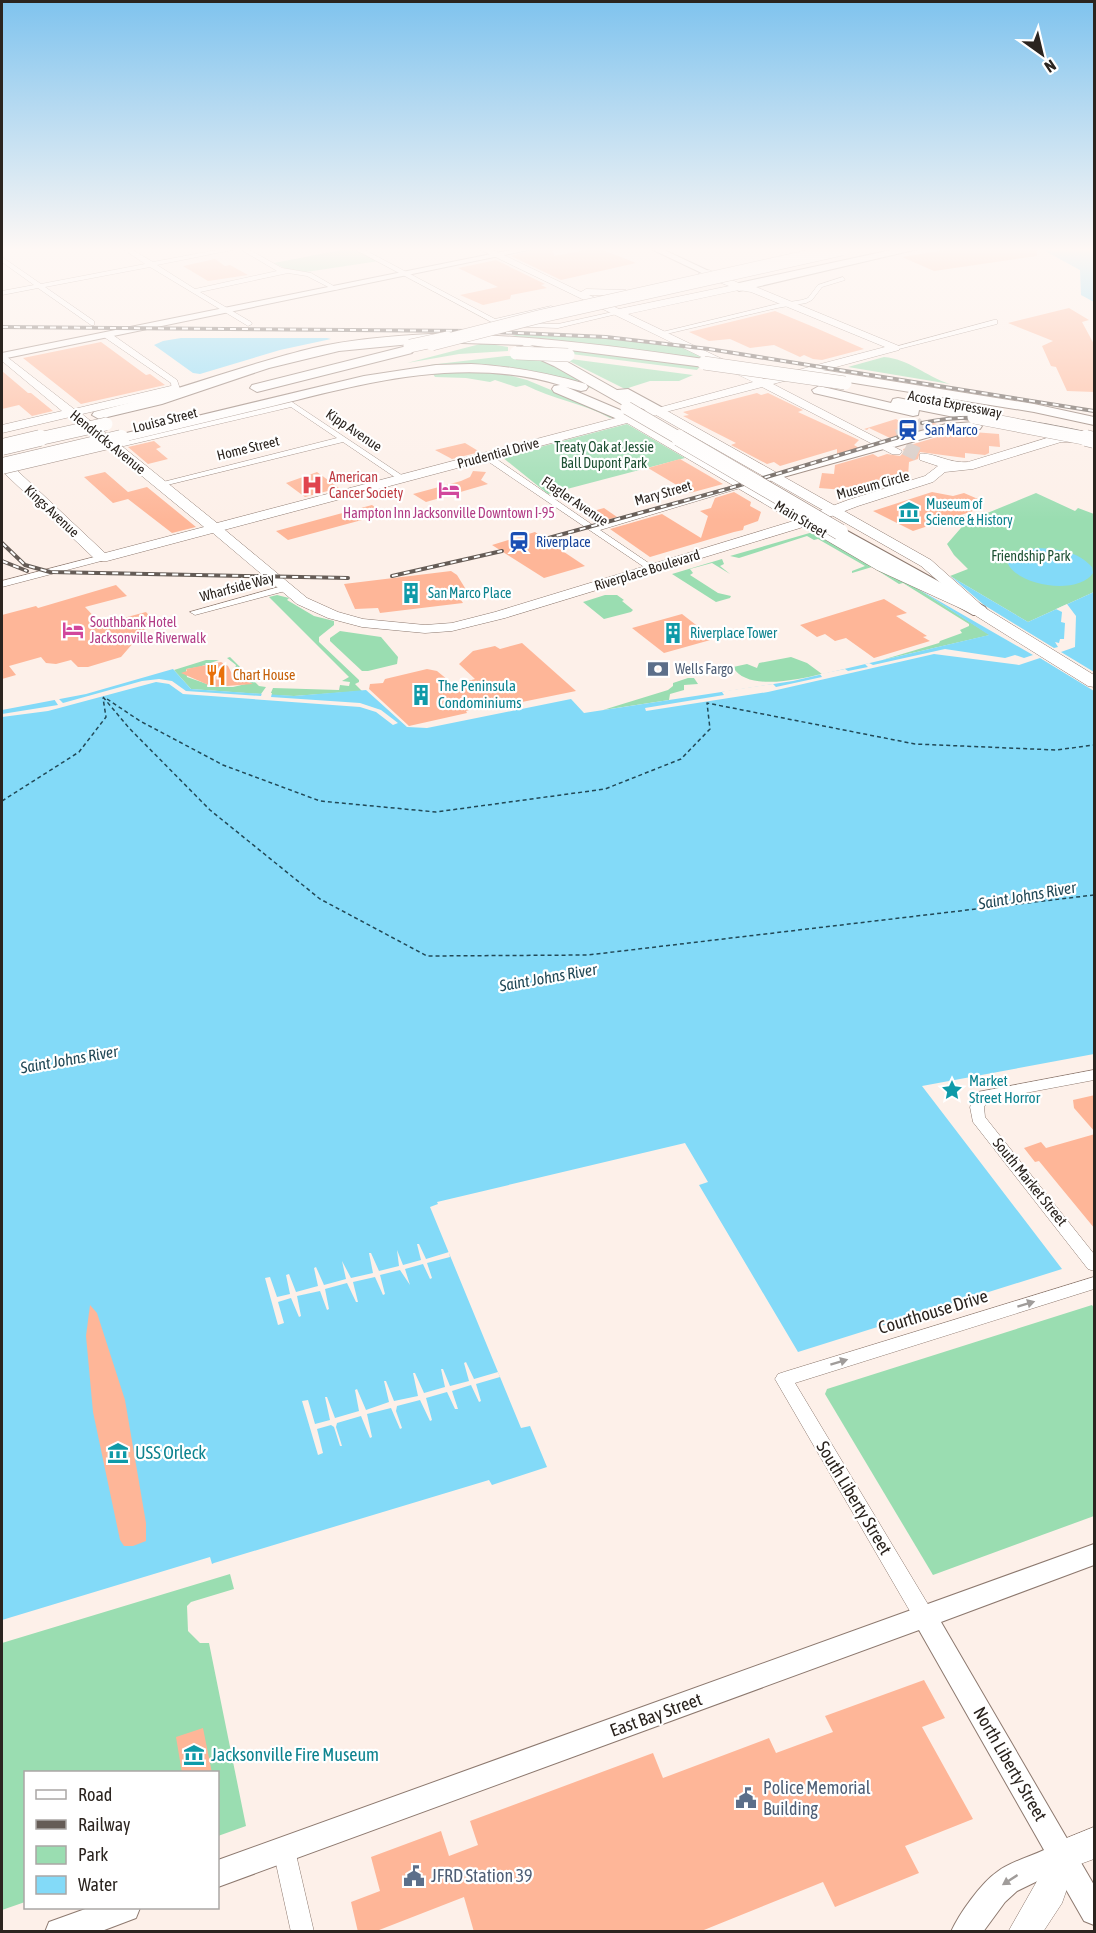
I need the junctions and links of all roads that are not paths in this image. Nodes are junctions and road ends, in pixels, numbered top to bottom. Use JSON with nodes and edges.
{"nodes":[{"id":1,"x":86,"y":339,"type":"edge"},
{"id":2,"x":113,"y":339,"type":"edge"},
{"id":3,"x":420,"y":339,"type":"edge"},
{"id":4,"x":434,"y":339,"type":"edge"},
{"id":5,"x":447,"y":339,"type":"edge"},
{"id":6,"x":481,"y":339,"type":"edge"},
{"id":7,"x":519,"y":339,"type":"edge"},
{"id":8,"x":681,"y":339,"type":"edge"},
{"id":9,"x":683,"y":339,"type":"edge"},
{"id":10,"x":861,"y":339,"type":"edge"},
{"id":11,"x":872,"y":339,"type":"edge"},
{"id":12,"x":930,"y":339,"type":"edge"},
{"id":13,"x":412,"y":341,"type":"junction"},
{"id":14,"x":890,"y":350,"type":"junction"},
{"id":15,"x":522,"y":351,"type":"junction"},
{"id":16,"x":2,"y":356,"type":"edge"},
{"id":17,"x":729,"y":358,"type":"junction"},
{"id":18,"x":700,"y":368,"type":"junction"},
{"id":19,"x":808,"y":371,"type":"junction"},
{"id":20,"x":847,"y":380,"type":"junction"},
{"id":21,"x":358,"y":381,"type":"junction"},
{"id":22,"x":768,"y":382,"type":"junction"},
{"id":23,"x":175,"y":386,"type":"junction"},
{"id":24,"x":819,"y":390,"type":"junction"},
{"id":25,"x":245,"y":391,"type":"dead end"},
{"id":26,"x":198,"y":402,"type":"dead end"},
{"id":27,"x":143,"y":404,"type":"junction"},
{"id":28,"x":292,"y":404,"type":"joint"},
{"id":29,"x":1003,"y":406,"type":"junction"},
{"id":30,"x":630,"y":411,"type":"junction"},
{"id":31,"x":658,"y":411,"type":"junction"},
{"id":32,"x":73,"y":414,"type":"junction"},
{"id":33,"x":976,"y":417,"type":"junction"},
{"id":34,"x":1095,"y":421,"type":"edge"},
{"id":35,"x":677,"y":422,"type":"junction"},
{"id":36,"x":924,"y":423,"type":"dead end"},
{"id":37,"x":2,"y":429,"type":"edge"},
{"id":38,"x":648,"y":429,"type":"junction"},
{"id":39,"x":1095,"y":430,"type":"edge"},
{"id":40,"x":111,"y":431,"type":"junction"},
{"id":41,"x":2,"y":436,"type":"edge"},
{"id":42,"x":344,"y":439,"type":"junction"},
{"id":43,"x":1095,"y":440,"type":"edge"},
{"id":44,"x":1055,"y":442,"type":"junction"},
{"id":45,"x":715,"y":444,"type":"junction"},
{"id":46,"x":892,"y":444,"type":"junction"},
{"id":47,"x":1095,"y":445,"type":"edge"},
{"id":48,"x":2,"y":447,"type":"edge"},
{"id":49,"x":686,"y":452,"type":"junction"},
{"id":50,"x":486,"y":456,"type":"junction"},
{"id":51,"x":1007,"y":457,"type":"junction"},
{"id":52,"x":3,"y":464,"type":"edge"},
{"id":53,"x":953,"y":472,"type":"junction"},
{"id":54,"x":936,"y":473,"type":"junction"},
{"id":55,"x":771,"y":476,"type":"junction"},
{"id":56,"x":402,"y":478,"type":"junction"},
{"id":57,"x":159,"y":484,"type":"junction"},
{"id":58,"x":743,"y":486,"type":"junction"},
{"id":59,"x":834,"y":512,"type":"junction"},
{"id":60,"x":805,"y":522,"type":"junction"},
{"id":61,"x":214,"y":528,"type":"junction"},
{"id":62,"x":592,"y":529,"type":"junction"},
{"id":63,"x":81,"y":538,"type":"junction"},
{"id":64,"x":146,"y":546,"type":"junction"},
{"id":65,"x":102,"y":558,"type":"junction"},
{"id":66,"x":650,"y":568,"type":"junction"},
{"id":67,"x":927,"y":579,"type":"junction"},
{"id":68,"x":2,"y":584,"type":"edge"},
{"id":69,"x":286,"y":588,"type":"junction"},
{"id":70,"x":979,"y":611,"type":"joint"},
{"id":71,"x":195,"y":612,"type":"dead end"},
{"id":72,"x":1095,"y":682,"type":"edge"},
{"id":73,"x":1095,"y":1075,"type":"edge"},
{"id":74,"x":1095,"y":1265,"type":"edge"},
{"id":75,"x":1095,"y":1283,"type":"edge"},
{"id":76,"x":784,"y":1379,"type":"joint"},
{"id":77,"x":1095,"y":1555,"type":"edge"},
{"id":78,"x":925,"y":1618,"type":"junction"},
{"id":79,"x":1095,"y":1843,"type":"edge"},
{"id":80,"x":284,"y":1850,"type":"junction"},
{"id":81,"x":1063,"y":1855,"type":"junction"},
{"id":82,"x":219,"y":1874,"type":"edge"},
{"id":83,"x":123,"y":1909,"type":"edge"},
{"id":84,"x":1095,"y":1911,"type":"edge"},
{"id":85,"x":59,"y":1932,"type":"edge"},
{"id":86,"x":303,"y":1932,"type":"edge"},
{"id":87,"x":965,"y":1932,"type":"edge"},
{"id":88,"x":1024,"y":1932,"type":"edge"}],
"edges":[{"from":1,"to":16,"type":"street"},
{"from":2,"to":23,"type":"street"},
{"from":3,"to":13,"type":"highway","bridge":true},
{"from":4,"to":13,"type":"highway","name":"Acosta Expressway"},
{"from":5,"to":25,"type":"highway","bridge":true},
{"from":6,"to":40,"type":"highway"},
{"from":7,"to":18,"type":"highway","name":"Acosta Expressway"},
{"from":8,"to":22,"type":"main road"},
{"from":9,"to":17,"type":"main road"},
{"from":10,"to":14,"type":"main road"},
{"from":11,"to":14,"type":"main road"},
{"from":12,"to":14,"type":"street","name":"Prudential Drive"},
{"from":13,"to":23,"type":"highway"},
{"from":13,"to":27,"type":"highway","name":"Acosta Expressway"},
{"from":13,"to":40,"type":"highway"},
{"from":14,"to":19,"type":"main road","name":"Prudential Drive"},
{"from":15,"to":18,"type":"highway","name":"Acosta Expressway","bridge":true},
{"from":15,"to":21,"type":"highway","name":"Acosta Expressway"},
{"from":15,"to":27,"type":"highway"},
{"from":15,"to":30,"type":"highway"},
{"from":15,"to":31,"type":"highway"},
{"from":16,"to":32,"type":"main road","name":"Hendricks Avenue"},
{"from":17,"to":19,"type":"main road"},
{"from":17,"to":22,"type":"main road"},
{"from":18,"to":20,"type":"highway","name":"Acosta Expressway","bridge":true},
{"from":18,"to":24,"type":"highway","name":"Acosta Expressway"},
{"from":19,"to":20,"type":"highway"},
{"from":19,"to":22,"type":"main road","name":"Prudential Drive"},
{"from":20,"to":29,"type":"highway"},
{"from":20,"to":33,"type":"highway","name":"Acosta Expressway"},
{"from":20,"to":44,"type":"highway"},
{"from":21,"to":30,"type":"highway"},
{"from":21,"to":40,"type":"highway"},
{"from":22,"to":31,"type":"main road","name":"Prudential Drive"},
{"from":22,"to":46,"type":"main road"},
{"from":23,"to":32,"type":"main road"},
{"from":24,"to":33,"type":"highway","name":"Acosta Expressway"},
{"from":24,"to":36,"type":"highway"},
{"from":26,"to":40,"type":"highway"},
{"from":27,"to":40,"type":"highway"},
{"from":28,"to":40,"type":"street","name":"Louisa Street"},
{"from":28,"to":42,"type":"street","name":"Kipp Avenue"},
{"from":29,"to":34,"type":"highway"},
{"from":29,"to":44,"type":"highway"},
{"from":30,"to":31,"type":"main road","name":"Prudential Drive"},
{"from":30,"to":38,"type":"main road","name":"Main Street"},
{"from":30,"to":50,"type":"main road","name":"Prudential Drive"},
{"from":30,"to":67,"type":"highway","bridge":true},
{"from":31,"to":35,"type":"main road","name":"Main Street"},
{"from":32,"to":37,"type":"main road"},
{"from":32,"to":40,"type":"main road","name":"Hendricks Avenue"},
{"from":33,"to":39,"type":"highway","name":"Acosta Expressway"},
{"from":33,"to":43,"type":"highway","name":"Acosta Expressway","bridge":true},
{"from":33,"to":46,"type":"highway"},
{"from":33,"to":47,"type":"highway"},
{"from":35,"to":38,"type":"main road"},
{"from":35,"to":45,"type":"main road","name":"Main Street"},
{"from":38,"to":49,"type":"main road","name":"Main Street"},
{"from":40,"to":41,"type":"highway"},
{"from":40,"to":48,"type":"highway","bridge":true},
{"from":40,"to":52,"type":"highway","bridge":true},
{"from":40,"to":57,"type":"main road","name":"Hendricks Avenue"},
{"from":42,"to":56,"type":"street","name":"Kipp Avenue"},
{"from":42,"to":57,"type":"street","name":"Home Street"},
{"from":44,"to":51,"type":"main road","name":"Museum Circle"},
{"from":45,"to":49,"type":"main road"},
{"from":45,"to":55,"type":"main road","name":"Main Street"},
{"from":46,"to":55,"type":"street","name":"Mary Street"},
{"from":49,"to":58,"type":"main road","name":"Main Street"},
{"from":50,"to":56,"type":"main road","name":"Prudential Drive"},
{"from":50,"to":62,"type":"street","name":"Flagler Avenue"},
{"from":51,"to":53,"type":"main road","name":"Museum Circle"},
{"from":51,"to":53,"type":"main road","name":"Museum Circle"},
{"from":52,"to":63,"type":"main road","name":"Kings Avenue"},
{"from":53,"to":54,"type":"main road"},
{"from":53,"to":54,"type":"main road"},
{"from":53,"to":59,"type":"main road","name":"Museum Circle"},
{"from":54,"to":59,"type":"main road","name":"Museum Circle"},
{"from":55,"to":58,"type":"street","name":"Mary Street"},
{"from":55,"to":59,"type":"main road","name":"Main Street"},
{"from":56,"to":61,"type":"main road","name":"Prudential Drive"},
{"from":57,"to":61,"type":"main road","name":"Hendricks Avenue"},
{"from":58,"to":60,"type":"main road","name":"Main Street"},
{"from":58,"to":62,"type":"street","name":"Mary Street"},
{"from":59,"to":60,"type":"main road","name":"Riverplace Boulevard"},
{"from":59,"to":67,"type":"main road","name":"Main Street"},
{"from":60,"to":66,"type":"main road","name":"Riverplace Boulevard"},
{"from":60,"to":67,"type":"main road","name":"Main Street"},
{"from":61,"to":64,"type":"main road","name":"Prudential Drive"},
{"from":61,"to":69,"type":"main road","name":"Riverplace Boulevard"},
{"from":62,"to":66,"type":"street","name":"Flagler Avenue"},
{"from":63,"to":64,"type":"main road"},
{"from":63,"to":65,"type":"main road","name":"Kings Avenue"},
{"from":64,"to":65,"type":"main road","name":"Prudential Drive"},
{"from":65,"to":68,"type":"street","name":"Prudential Drive"},
{"from":66,"to":69,"type":"main road","name":"Riverplace Boulevard"},
{"from":67,"to":70,"type":"highway"},
{"from":69,"to":71,"type":"street","name":"Wharfside Way"},
{"from":70,"to":72,"type":"main road"},
{"from":73,"to":74,"type":"street","name":"South Market Street"},
{"from":76,"to":75,"type":"street","name":"Courthouse Drive","one_way":true},
{"from":76,"to":78,"type":"street","name":"South Liberty Street"},
{"from":77,"to":78,"type":"street","name":"East Bay Street"},
{"from":78,"to":80,"type":"street","name":"East Bay Street"},
{"from":78,"to":81,"type":"street","name":"North Liberty Street"},
{"from":79,"to":81,"type":"main road"},
{"from":80,"to":82,"type":"street","name":"East Bay Street"},
{"from":80,"to":86,"type":"street"},
{"from":81,"to":84,"type":"street","name":"North Liberty Street"},
{"from":81,"to":87,"type":"street","one_way":true},
{"from":81,"to":88,"type":"main road"},
{"from":83,"to":85,"type":"street"}]}
